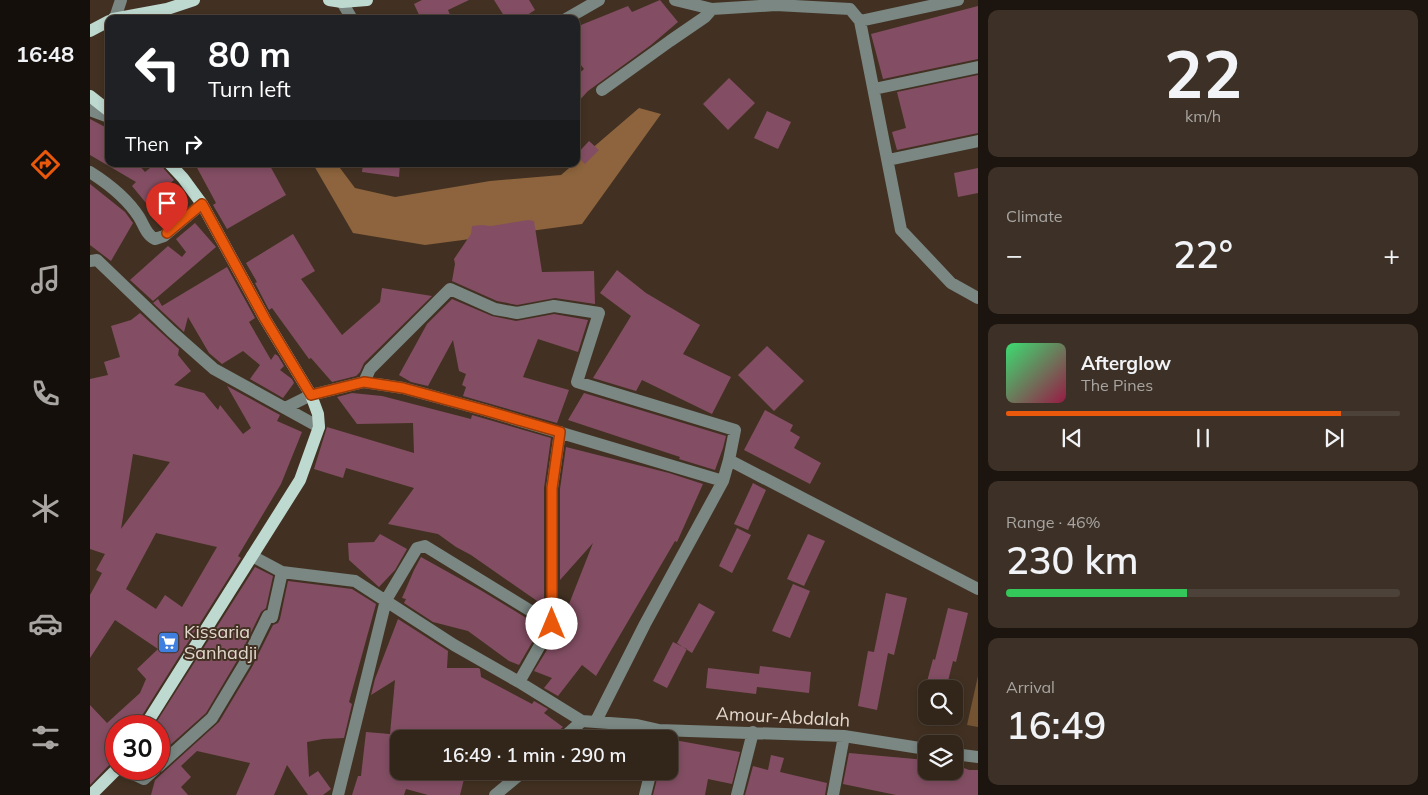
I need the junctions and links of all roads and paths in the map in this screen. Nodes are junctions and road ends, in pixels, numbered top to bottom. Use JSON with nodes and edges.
{"nodes":[{"id":1,"x":121,"y":0,"type":"edge"},
{"id":2,"x":191,"y":0,"type":"edge"},
{"id":3,"x":367,"y":0,"type":"edge"},
{"id":4,"x":599,"y":0,"type":"edge"},
{"id":5,"x":675,"y":0,"type":"edge"},
{"id":6,"x":958,"y":0,"type":"edge"},
{"id":7,"x":335,"y":1,"type":"edge"},
{"id":8,"x":934,"y":3,"type":"edge"},
{"id":9,"x":712,"y":10,"type":"junction"},
{"id":10,"x":114,"y":15,"type":"edge"},
{"id":11,"x":134,"y":15,"type":"edge"},
{"id":12,"x":348,"y":15,"type":"edge"},
{"id":13,"x":573,"y":15,"type":"edge"},
{"id":14,"x":860,"y":21,"type":"junction"},
{"id":15,"x":105,"y":23,"type":"edge"},
{"id":16,"x":90,"y":31,"type":"edge"},
{"id":17,"x":978,"y":67,"type":"edge"},
{"id":18,"x":874,"y":89,"type":"junction"},
{"id":19,"x":602,"y":90,"type":"dead end"},
{"id":20,"x":90,"y":96,"type":"edge"},
{"id":21,"x":105,"y":108,"type":"edge"},
{"id":22,"x":90,"y":110,"type":"edge"},
{"id":23,"x":105,"y":116,"type":"edge"},
{"id":24,"x":978,"y":141,"type":"edge"},
{"id":25,"x":888,"y":160,"type":"junction"},
{"id":26,"x":173,"y":167,"type":"edge"},
{"id":27,"x":90,"y":172,"type":"edge"},
{"id":28,"x":202,"y":204,"type":"junction"},
{"id":29,"x":90,"y":261,"type":"edge"},
{"id":30,"x":978,"y":298,"type":"edge"},
{"id":31,"x":364,"y":382,"type":"junction"},
{"id":32,"x":311,"y":395,"type":"junction"},
{"id":33,"x":285,"y":408,"type":"junction"},
{"id":34,"x":319,"y":427,"type":"junction"},
{"id":35,"x":560,"y":432,"type":"junction"},
{"id":36,"x":729,"y":460,"type":"junction"},
{"id":37,"x":723,"y":481,"type":"junction"},
{"id":38,"x":252,"y":556,"type":"junction"},
{"id":39,"x":282,"y":572,"type":"junction"},
{"id":40,"x":978,"y":589,"type":"edge"},
{"id":41,"x":386,"y":600,"type":"junction"},
{"id":42,"x":552,"y":624,"type":"junction"},
{"id":43,"x":519,"y":682,"type":"junction"},
{"id":44,"x":152,"y":715,"type":"edge"},
{"id":45,"x":582,"y":721,"type":"junction"},
{"id":46,"x":596,"y":721,"type":"junction"},
{"id":47,"x":572,"y":730,"type":"edge"},
{"id":48,"x":649,"y":730,"type":"edge"},
{"id":49,"x":754,"y":732,"type":"junction"},
{"id":50,"x":678,"y":734,"type":"edge"},
{"id":51,"x":844,"y":736,"type":"junction"},
{"id":52,"x":918,"y":748,"type":"edge"},
{"id":53,"x":170,"y":756,"type":"edge"},
{"id":54,"x":963,"y":756,"type":"edge"},
{"id":55,"x":978,"y":758,"type":"edge"},
{"id":56,"x":106,"y":780,"type":"edge"},
{"id":57,"x":513,"y":780,"type":"edge"},
{"id":58,"x":648,"y":780,"type":"edge"},
{"id":59,"x":90,"y":795,"type":"edge"},
{"id":60,"x":338,"y":795,"type":"edge"},
{"id":61,"x":495,"y":795,"type":"edge"},
{"id":62,"x":645,"y":795,"type":"edge"},
{"id":63,"x":738,"y":795,"type":"edge"},
{"id":64,"x":833,"y":795,"type":"edge"}],
"edges":[{"from":1,"to":10,"type":"street"},
{"from":2,"to":11,"type":"main road"},
{"from":3,"to":7,"type":"main road"},
{"from":4,"to":13,"type":"street"},
{"from":5,"to":9,"type":"street"},
{"from":6,"to":8,"type":"street"},
{"from":7,"to":12,"type":"street"},
{"from":8,"to":14,"type":"street"},
{"from":9,"to":14,"type":"street"},
{"from":9,"to":19,"type":"street"},
{"from":14,"to":18,"type":"street"},
{"from":15,"to":16,"type":"main road"},
{"from":17,"to":18,"type":"street"},
{"from":18,"to":25,"type":"street"},
{"from":20,"to":21,"type":"main road"},
{"from":22,"to":23,"type":"street"},
{"from":24,"to":25,"type":"street"},
{"from":25,"to":30,"type":"street"},
{"from":26,"to":28,"type":"main road"},
{"from":27,"to":28,"type":"street"},
{"from":28,"to":32,"type":"main road"},
{"from":29,"to":33,"type":"street"},
{"from":31,"to":32,"type":"street"},
{"from":31,"to":35,"type":"street"},
{"from":31,"to":36,"type":"street"},
{"from":32,"to":33,"type":"street"},
{"from":32,"to":34,"type":"main road"},
{"from":33,"to":34,"type":"street"},
{"from":34,"to":38,"type":"main road"},
{"from":35,"to":37,"type":"street"},
{"from":35,"to":42,"type":"street"},
{"from":36,"to":37,"type":"street"},
{"from":36,"to":40,"type":"street"},
{"from":37,"to":46,"type":"street"},
{"from":38,"to":39,"type":"street"},
{"from":38,"to":44,"type":"main road"},
{"from":39,"to":41,"type":"street"},
{"from":39,"to":53,"type":"street"},
{"from":41,"to":42,"type":"street"},
{"from":41,"to":43,"type":"street"},
{"from":41,"to":60,"type":"street"},
{"from":42,"to":43,"type":"street"},
{"from":43,"to":45,"type":"street"},
{"from":45,"to":46,"type":"street","name":"Amour-Abdalah"},
{"from":45,"to":47,"type":"street"},
{"from":46,"to":48,"type":"street","name":"Amour-Abdalah"},
{"from":49,"to":50,"type":"street","name":"Amour-Abdalah"},
{"from":49,"to":51,"type":"street","name":"Amour-Abdalah"},
{"from":49,"to":63,"type":"street"},
{"from":51,"to":52,"type":"street","name":"Amour-Abdalah"},
{"from":51,"to":64,"type":"street"},
{"from":54,"to":55,"type":"street"},
{"from":56,"to":59,"type":"main road"},
{"from":57,"to":61,"type":"street"},
{"from":58,"to":62,"type":"street"}]}
